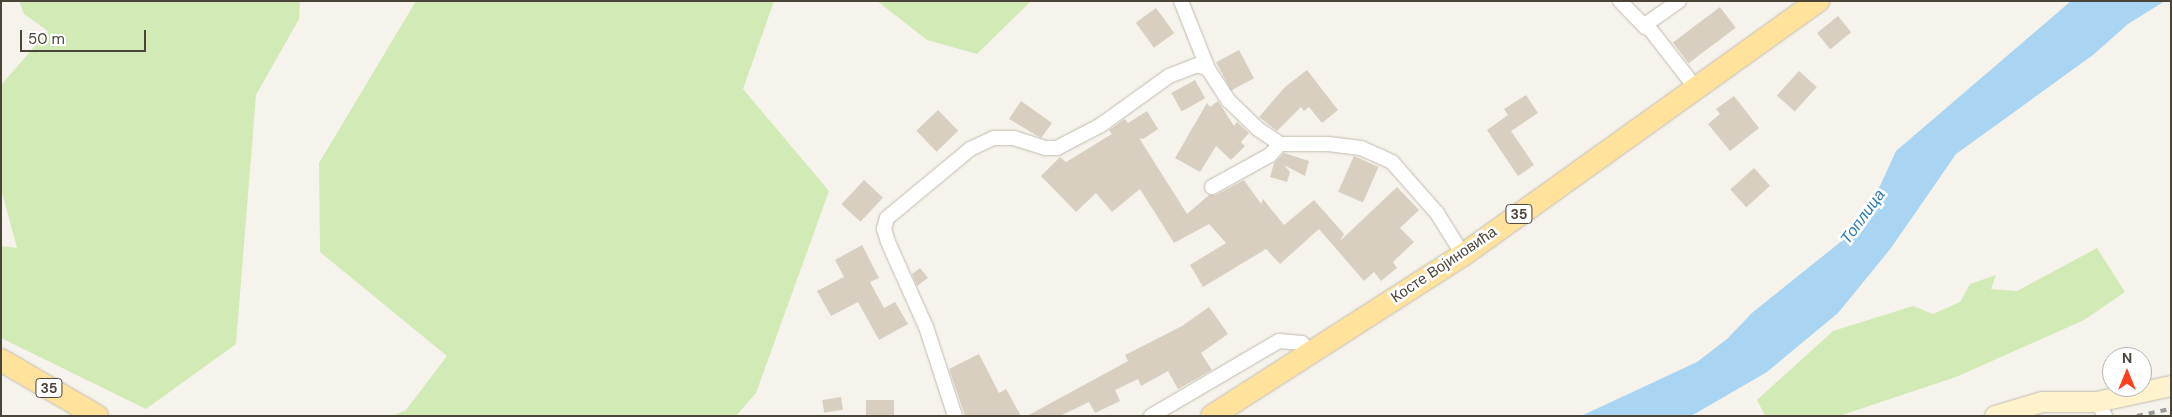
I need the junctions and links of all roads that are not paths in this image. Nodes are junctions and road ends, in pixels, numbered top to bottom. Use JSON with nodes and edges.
{"nodes":[{"id":1,"x":1182,"y":1,"type":"edge"},
{"id":2,"x":1620,"y":1,"type":"edge"},
{"id":3,"x":1679,"y":1,"type":"edge"},
{"id":4,"x":1818,"y":1,"type":"edge"},
{"id":5,"x":1646,"y":28,"type":"junction"},
{"id":6,"x":1208,"y":69,"type":"junction"},
{"id":7,"x":1694,"y":87,"type":"junction"},
{"id":8,"x":1280,"y":144,"type":"junction"},
{"id":9,"x":1212,"y":187,"type":"dead end"},
{"id":10,"x":1462,"y":255,"type":"junction"},
{"id":11,"x":1310,"y":354,"type":"junction"},
{"id":12,"x":1,"y":360,"type":"edge"},
{"id":13,"x":2171,"y":386,"type":"edge"},
{"id":14,"x":2101,"y":409,"type":"edge"},
{"id":15,"x":97,"y":416,"type":"edge"},
{"id":16,"x":955,"y":416,"type":"edge"},
{"id":17,"x":1151,"y":416,"type":"edge"},
{"id":18,"x":1212,"y":416,"type":"edge"},
{"id":19,"x":1995,"y":416,"type":"edge"}],
"edges":[{"from":1,"to":6,"type":"street"},
{"from":2,"to":5,"type":"street"},
{"from":3,"to":5,"type":"street"},
{"from":4,"to":7,"type":"main road","name":"Косте Војиновића","number":"35"},
{"from":5,"to":7,"type":"street"},
{"from":6,"to":8,"type":"street"},
{"from":6,"to":16,"type":"street"},
{"from":7,"to":10,"type":"main road","name":"Косте Војиновића","number":"35"},
{"from":8,"to":9,"type":"street"},
{"from":8,"to":10,"type":"street"},
{"from":10,"to":11,"type":"main road","name":"Косте Војиновића","number":"35"},
{"from":11,"to":17,"type":"street"},
{"from":11,"to":18,"type":"main road","name":"Косте Војиновића","number":"35"},
{"from":12,"to":15,"type":"main road","number":"35"},
{"from":13,"to":14,"type":"street"},
{"from":14,"to":19,"type":"street"}]}
